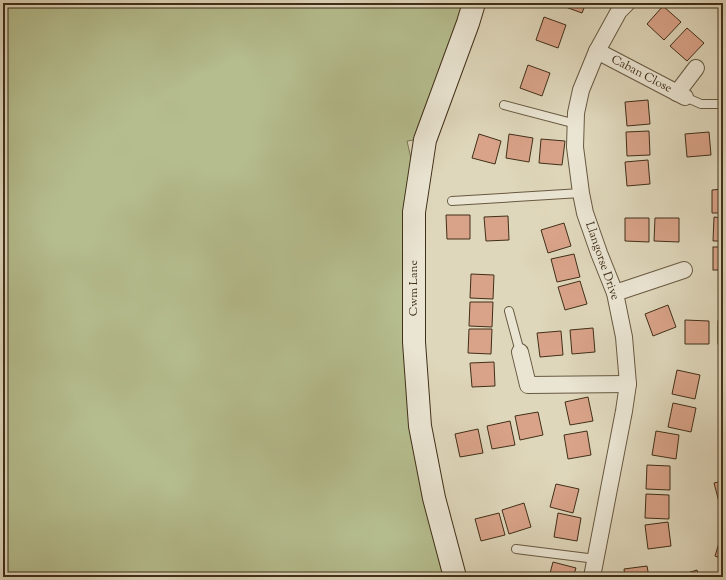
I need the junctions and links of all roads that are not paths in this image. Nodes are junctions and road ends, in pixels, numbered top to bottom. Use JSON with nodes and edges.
{"nodes":[{"id":1,"x":474,"y":3,"type":"edge"},
{"id":2,"x":627,"y":3,"type":"edge"},
{"id":3,"x":598,"y":51,"type":"junction"},
{"id":4,"x":696,"y":68,"type":"dead end"},
{"id":5,"x":681,"y":95,"type":"junction"},
{"id":6,"x":723,"y":104,"type":"edge"},
{"id":7,"x":504,"y":105,"type":"dead end"},
{"id":8,"x":576,"y":124,"type":"junction"},
{"id":9,"x":581,"y":193,"type":"junction"},
{"id":10,"x":452,"y":201,"type":"dead end"},
{"id":11,"x":684,"y":270,"type":"dead end"},
{"id":12,"x":615,"y":293,"type":"junction"},
{"id":13,"x":509,"y":311,"type":"dead end"},
{"id":14,"x":520,"y":352,"type":"joint"},
{"id":15,"x":628,"y":384,"type":"junction"},
{"id":16,"x":516,"y":549,"type":"dead end"},
{"id":17,"x":596,"y":559,"type":"junction"},
{"id":18,"x":455,"y":577,"type":"edge"},
{"id":19,"x":592,"y":577,"type":"edge"}],
"edges":[{"from":1,"to":18,"type":"street","name":"Cwm Lane"},
{"from":2,"to":3,"type":"street","name":"Llangorse Drive"},
{"from":3,"to":5,"type":"street","name":"Caban Close"},
{"from":3,"to":8,"type":"street","name":"Llangorse Drive"},
{"from":4,"to":5,"type":"street"},
{"from":5,"to":6,"type":"lane"},
{"from":7,"to":8,"type":"lane"},
{"from":8,"to":9,"type":"street","name":"Llangorse Drive"},
{"from":9,"to":10,"type":"lane"},
{"from":9,"to":12,"type":"street","name":"Llangorse Drive"},
{"from":11,"to":12,"type":"street"},
{"from":12,"to":15,"type":"street","name":"Llangorse Drive"},
{"from":13,"to":14,"type":"lane"},
{"from":14,"to":15,"type":"street"},
{"from":15,"to":17,"type":"street","name":"Llangorse Drive"},
{"from":16,"to":17,"type":"lane"},
{"from":17,"to":19,"type":"street","name":"Llangorse Drive"}]}
